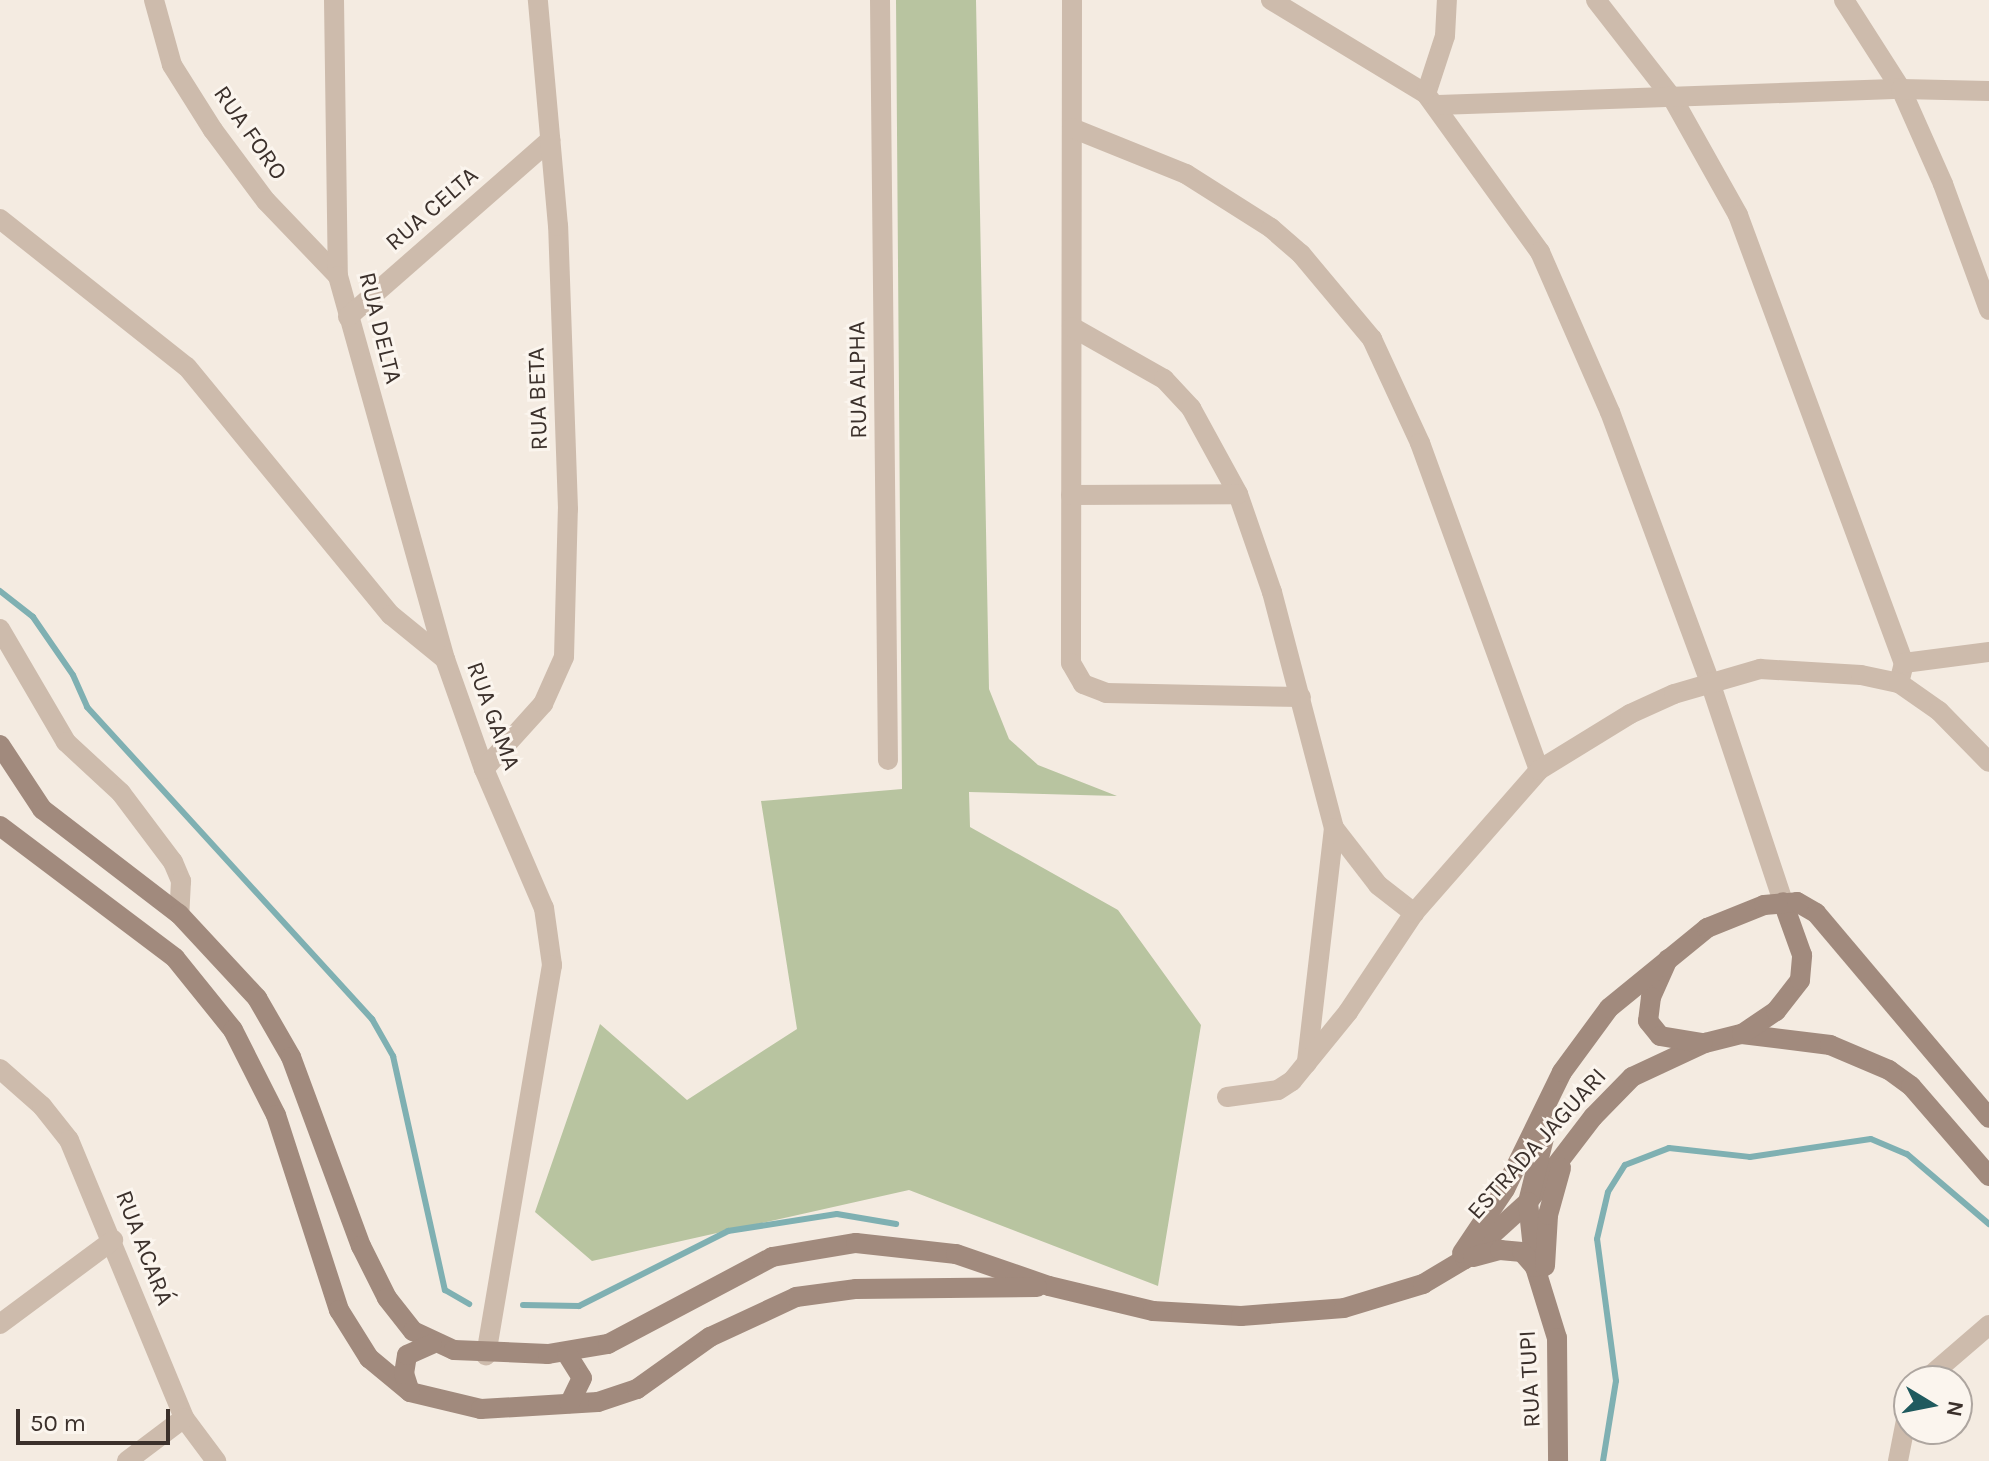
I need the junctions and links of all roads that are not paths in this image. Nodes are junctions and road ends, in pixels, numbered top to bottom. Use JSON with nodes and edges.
{"nodes":[{"id":1,"x":154,"y":0,"type":"edge"},
{"id":2,"x":334,"y":0,"type":"edge"},
{"id":3,"x":538,"y":0,"type":"edge"},
{"id":4,"x":880,"y":0,"type":"edge"},
{"id":5,"x":1072,"y":0,"type":"edge"},
{"id":6,"x":1271,"y":0,"type":"edge"},
{"id":7,"x":1447,"y":0,"type":"edge"},
{"id":8,"x":1596,"y":0,"type":"edge"},
{"id":9,"x":1844,"y":0,"type":"edge"},
{"id":10,"x":1901,"y":89,"type":"junction"},
{"id":11,"x":1989,"y":91,"type":"edge"},
{"id":12,"x":1673,"y":99,"type":"junction"},
{"id":13,"x":1432,"y":100,"type":"junction"},
{"id":14,"x":1072,"y":128,"type":"junction"},
{"id":15,"x":550,"y":140,"type":"junction"},
{"id":16,"x":0,"y":219,"type":"edge"},
{"id":17,"x":1983,"y":275,"type":"edge"},
{"id":18,"x":338,"y":276,"type":"junction"},
{"id":19,"x":1989,"y":310,"type":"edge"},
{"id":20,"x":348,"y":317,"type":"junction"},
{"id":21,"x":1072,"y":327,"type":"junction"},
{"id":22,"x":1238,"y":494,"type":"junction"},
{"id":23,"x":1071,"y":495,"type":"junction"},
{"id":24,"x":0,"y":629,"type":"edge"},
{"id":25,"x":1989,"y":652,"type":"edge"},
{"id":26,"x":445,"y":659,"type":"junction"},
{"id":27,"x":1904,"y":663,"type":"junction"},
{"id":28,"x":1710,"y":682,"type":"junction"},
{"id":29,"x":1899,"y":683,"type":"junction"},
{"id":30,"x":1301,"y":697,"type":"junction"},
{"id":31,"x":0,"y":748,"type":"edge"},
{"id":32,"x":888,"y":760,"type":"dead end"},
{"id":33,"x":1989,"y":762,"type":"edge"},
{"id":34,"x":484,"y":769,"type":"junction"},
{"id":35,"x":1539,"y":770,"type":"junction"},
{"id":36,"x":0,"y":826,"type":"edge"},
{"id":37,"x":1334,"y":828,"type":"junction"},
{"id":38,"x":1783,"y":902,"type":"junction"},
{"id":39,"x":1414,"y":913,"type":"junction"},
{"id":40,"x":179,"y":914,"type":"junction"},
{"id":41,"x":1671,"y":952,"type":"junction"},
{"id":42,"x":1742,"y":1034,"type":"junction"},
{"id":43,"x":1705,"y":1043,"type":"junction"},
{"id":44,"x":1307,"y":1063,"type":"junction"},
{"id":45,"x":1562,"y":1072,"type":"junction"},
{"id":46,"x":3,"y":1075,"type":"edge"},
{"id":47,"x":1227,"y":1097,"type":"dead end"},
{"id":48,"x":1989,"y":1118,"type":"edge"},
{"id":49,"x":1564,"y":1160,"type":"junction"},
{"id":50,"x":1986,"y":1167,"type":"edge"},
{"id":51,"x":1528,"y":1202,"type":"junction"},
{"id":52,"x":113,"y":1240,"type":"junction"},
{"id":53,"x":1460,"y":1263,"type":"junction"},
{"id":54,"x":1535,"y":1267,"type":"junction"},
{"id":55,"x":1049,"y":1286,"type":"junction"},
{"id":56,"x":1549,"y":1302,"type":"junction"},
{"id":57,"x":0,"y":1324,"type":"edge"},
{"id":58,"x":1989,"y":1325,"type":"edge"},
{"id":59,"x":432,"y":1344,"type":"junction"},
{"id":60,"x":567,"y":1354,"type":"junction"},
{"id":61,"x":486,"y":1355,"type":"junction"},
{"id":62,"x":1943,"y":1365,"type":"edge"},
{"id":63,"x":410,"y":1392,"type":"junction"},
{"id":64,"x":570,"y":1403,"type":"junction"},
{"id":65,"x":184,"y":1418,"type":"junction"},
{"id":66,"x":127,"y":1461,"type":"edge"},
{"id":67,"x":216,"y":1461,"type":"edge"},
{"id":68,"x":1558,"y":1461,"type":"edge"}],
"edges":[{"from":1,"to":18,"type":"street","name":"RUA FORO"},
{"from":2,"to":18,"type":"street","name":"RUA DELTA"},
{"from":3,"to":15,"type":"street","name":"RUA BETA"},
{"from":4,"to":32,"type":"street","name":"RUA ALPHA"},
{"from":5,"to":14,"type":"street"},
{"from":6,"to":13,"type":"street"},
{"from":7,"to":13,"type":"street"},
{"from":8,"to":12,"type":"street"},
{"from":9,"to":10,"type":"street"},
{"from":10,"to":11,"type":"street"},
{"from":10,"to":12,"type":"street"},
{"from":10,"to":17,"type":"street"},
{"from":12,"to":13,"type":"street"},
{"from":12,"to":27,"type":"street"},
{"from":13,"to":28,"type":"street"},
{"from":14,"to":21,"type":"street"},
{"from":14,"to":35,"type":"street"},
{"from":15,"to":20,"type":"street","name":"RUA CELTA"},
{"from":15,"to":34,"type":"street","name":"RUA BETA"},
{"from":16,"to":26,"type":"street","name":"RUA GAMA"},
{"from":17,"to":19,"type":"street"},
{"from":18,"to":20,"type":"street","name":"RUA DELTA"},
{"from":20,"to":26,"type":"street","name":"RUA DELTA"},
{"from":21,"to":22,"type":"street"},
{"from":21,"to":23,"type":"street"},
{"from":22,"to":23,"type":"street"},
{"from":22,"to":30,"type":"street"},
{"from":23,"to":30,"type":"street"},
{"from":24,"to":40,"type":"street"},
{"from":25,"to":27,"type":"street"},
{"from":26,"to":34,"type":"street","name":"RUA GAMA"},
{"from":27,"to":29,"type":"street"},
{"from":28,"to":29,"type":"street"},
{"from":28,"to":35,"type":"street"},
{"from":28,"to":38,"type":"street"},
{"from":29,"to":33,"type":"street"},
{"from":30,"to":37,"type":"street"},
{"from":31,"to":40,"type":"main road"},
{"from":34,"to":61,"type":"street","name":"RUA GAMA"},
{"from":35,"to":39,"type":"street"},
{"from":36,"to":63,"type":"main road"},
{"from":37,"to":39,"type":"street"},
{"from":37,"to":44,"type":"street"},
{"from":38,"to":41,"type":"main road"},
{"from":38,"to":42,"type":"main road"},
{"from":38,"to":48,"type":"main road"},
{"from":39,"to":44,"type":"street"},
{"from":40,"to":59,"type":"main road"},
{"from":41,"to":43,"type":"main road"},
{"from":41,"to":45,"type":"main road"},
{"from":42,"to":43,"type":"main road","name":"ESTRADA JAGUARI"},
{"from":42,"to":50,"type":"main road","name":"ESTRADA JAGUARI"},
{"from":43,"to":49,"type":"main road","name":"ESTRADA JAGUARI"},
{"from":44,"to":47,"type":"street"},
{"from":45,"to":51,"type":"main road"},
{"from":45,"to":53,"type":"main road"},
{"from":46,"to":52,"type":"street","name":"RUA ACARÁ"},
{"from":49,"to":51,"type":"main road","name":"ESTRADA JAGUARI"},
{"from":49,"to":56,"type":"main road"},
{"from":51,"to":53,"type":"main road","name":"ESTRADA JAGUARI"},
{"from":51,"to":54,"type":"main road","name":"RUA TUPI"},
{"from":52,"to":57,"type":"street"},
{"from":52,"to":65,"type":"street","name":"RUA ACARÁ"},
{"from":53,"to":54,"type":"main road"},
{"from":53,"to":55,"type":"main road"},
{"from":54,"to":56,"type":"main road","name":"RUA TUPI"},
{"from":55,"to":60,"type":"main road"},
{"from":55,"to":64,"type":"main road"},
{"from":56,"to":68,"type":"main road","name":"RUA TUPI"},
{"from":58,"to":62,"type":"street"},
{"from":59,"to":61,"type":"main road"},
{"from":59,"to":63,"type":"main road"},
{"from":60,"to":61,"type":"main road"},
{"from":60,"to":64,"type":"main road"},
{"from":63,"to":64,"type":"main road"},
{"from":65,"to":66,"type":"street"},
{"from":65,"to":67,"type":"street","name":"RUA ACARÁ"}]}
